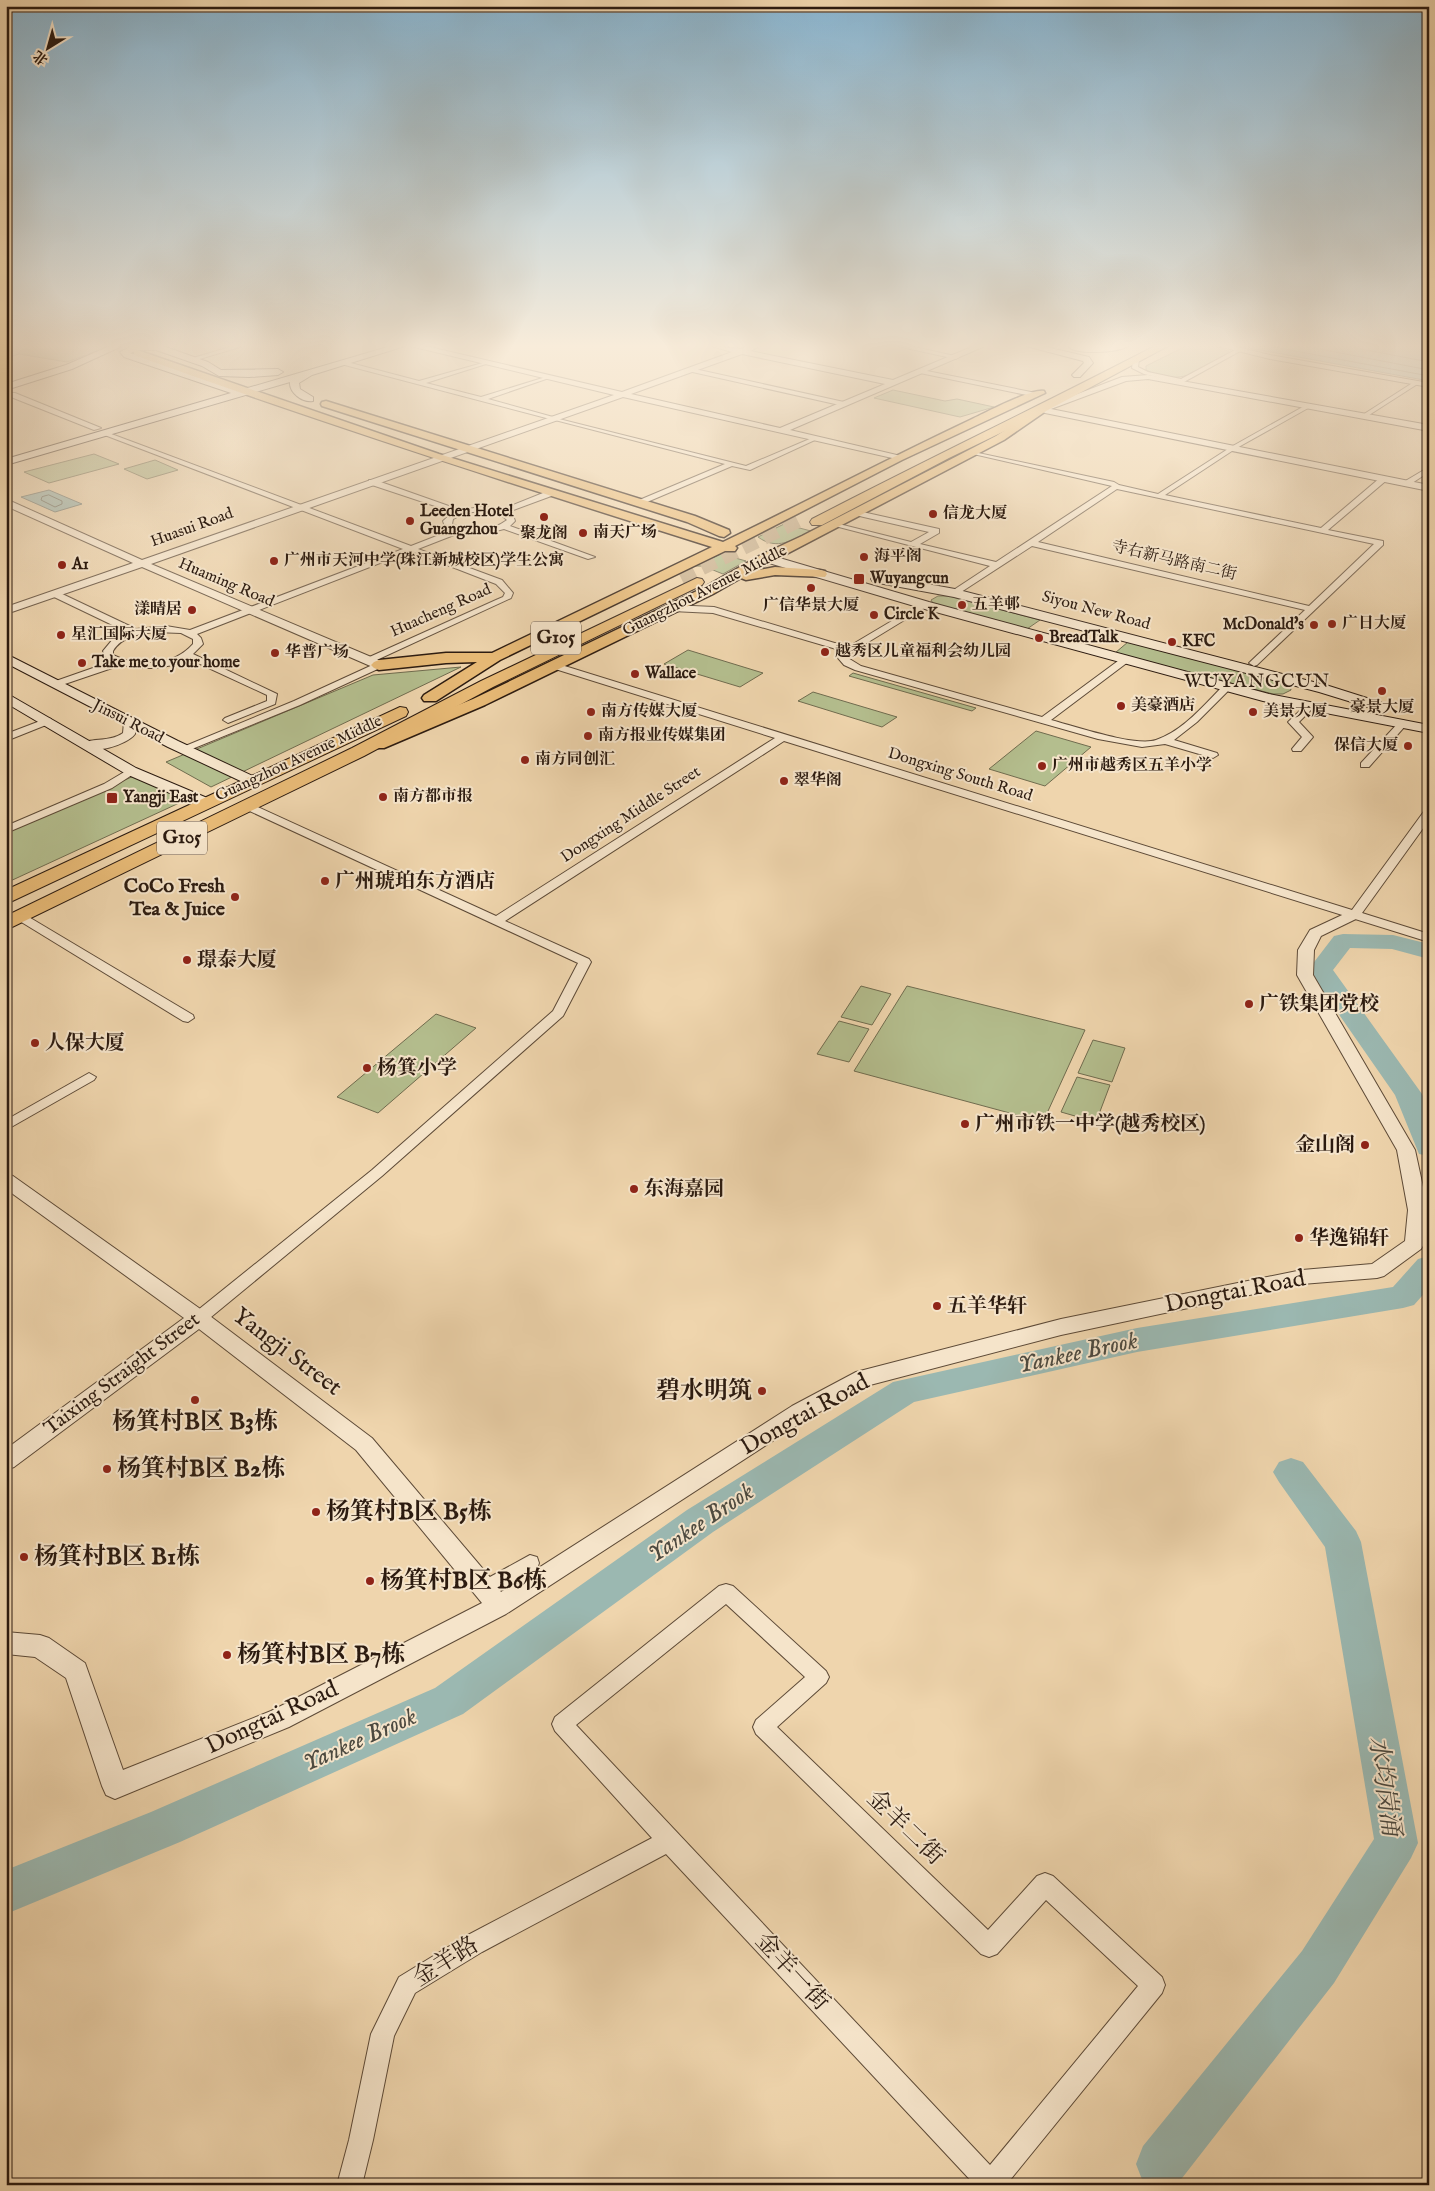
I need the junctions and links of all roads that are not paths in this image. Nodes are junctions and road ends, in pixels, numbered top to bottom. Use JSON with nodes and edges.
{"nodes":[{"id":1,"x":29,"y":448,"type":"edge"},
{"id":2,"x":47,"y":448,"type":"edge"},
{"id":3,"x":148,"y":448,"type":"edge"},
{"id":4,"x":410,"y":448,"type":"edge"},
{"id":5,"x":468,"y":448,"type":"joint"},
{"id":6,"x":671,"y":448,"type":"edge"},
{"id":7,"x":793,"y":448,"type":"edge"},
{"id":8,"x":855,"y":448,"type":"edge"},
{"id":9,"x":919,"y":448,"type":"edge"},
{"id":10,"x":937,"y":448,"type":"edge"},
{"id":11,"x":962,"y":448,"type":"edge"},
{"id":12,"x":978,"y":448,"type":"edge"},
{"id":13,"x":1233,"y":448,"type":"edge"},
{"id":14,"x":1234,"y":448,"type":"edge"},
{"id":15,"x":971,"y":452,"type":"junction"},
{"id":16,"x":6,"y":454,"type":"edge"},
{"id":17,"x":439,"y":458,"type":"junction"},
{"id":18,"x":898,"y":458,"type":"junction"},
{"id":19,"x":509,"y":461,"type":"junction"},
{"id":20,"x":6,"y":462,"type":"edge"},
{"id":21,"x":732,"y":464,"type":"junction"},
{"id":22,"x":1429,"y":469,"type":"edge"},
{"id":23,"x":481,"y":471,"type":"junction"},
{"id":24,"x":1384,"y":479,"type":"junction"},
{"id":25,"x":372,"y":482,"type":"junction"},
{"id":26,"x":1406,"y":484,"type":"junction"},
{"id":27,"x":1116,"y":487,"type":"junction"},
{"id":28,"x":1429,"y":488,"type":"edge"},
{"id":29,"x":551,"y":492,"type":"junction"},
{"id":30,"x":1159,"y":496,"type":"junction"},
{"id":31,"x":6,"y":502,"type":"edge"},
{"id":32,"x":640,"y":502,"type":"junction"},
{"id":33,"x":295,"y":506,"type":"junction"},
{"id":34,"x":663,"y":510,"type":"junction"},
{"id":35,"x":460,"y":512,"type":"junction"},
{"id":36,"x":502,"y":512,"type":"junction"},
{"id":37,"x":858,"y":513,"type":"junction"},
{"id":38,"x":691,"y":519,"type":"junction"},
{"id":39,"x":640,"y":520,"type":"junction"},
{"id":40,"x":795,"y":521,"type":"junction"},
{"id":41,"x":826,"y":525,"type":"junction"},
{"id":42,"x":504,"y":526,"type":"junction"},
{"id":43,"x":662,"y":527,"type":"junction"},
{"id":44,"x":459,"y":530,"type":"junction"},
{"id":45,"x":1322,"y":531,"type":"junction"},
{"id":46,"x":1031,"y":543,"type":"junction"},
{"id":47,"x":913,"y":544,"type":"junction"},
{"id":48,"x":411,"y":549,"type":"junction"},
{"id":49,"x":754,"y":550,"type":"junction"},
{"id":50,"x":591,"y":557,"type":"dead end"},
{"id":51,"x":137,"y":562,"type":"junction"},
{"id":52,"x":813,"y":562,"type":"junction"},
{"id":53,"x":996,"y":565,"type":"junction"},
{"id":54,"x":694,"y":576,"type":"junction"},
{"id":55,"x":955,"y":592,"type":"junction"},
{"id":56,"x":55,"y":594,"type":"junction"},
{"id":57,"x":6,"y":605,"type":"edge"},
{"id":58,"x":925,"y":605,"type":"junction"},
{"id":59,"x":672,"y":608,"type":"junction"},
{"id":60,"x":1311,"y":609,"type":"junction"},
{"id":61,"x":6,"y":611,"type":"edge"},
{"id":62,"x":251,"y":612,"type":"junction"},
{"id":63,"x":135,"y":632,"type":"junction"},
{"id":64,"x":191,"y":633,"type":"junction"},
{"id":65,"x":848,"y":650,"type":"junction"},
{"id":66,"x":187,"y":655,"type":"junction"},
{"id":67,"x":495,"y":657,"type":"junction"},
{"id":68,"x":6,"y":658,"type":"edge"},
{"id":69,"x":1125,"y":660,"type":"junction"},
{"id":70,"x":120,"y":662,"type":"junction"},
{"id":71,"x":373,"y":663,"type":"junction"},
{"id":72,"x":1254,"y":663,"type":"dead end"},
{"id":73,"x":555,"y":666,"type":"junction"},
{"id":74,"x":1281,"y":678,"type":"junction"},
{"id":75,"x":56,"y":684,"type":"junction"},
{"id":76,"x":1226,"y":687,"type":"junction"},
{"id":77,"x":6,"y":697,"type":"edge"},
{"id":78,"x":430,"y":698,"type":"junction"},
{"id":79,"x":1268,"y":698,"type":"junction"},
{"id":80,"x":1310,"y":706,"type":"junction"},
{"id":81,"x":48,"y":721,"type":"junction"},
{"id":82,"x":1042,"y":721,"type":"junction"},
{"id":83,"x":130,"y":722,"type":"junction"},
{"id":84,"x":1429,"y":722,"type":"edge"},
{"id":85,"x":1404,"y":723,"type":"junction"},
{"id":86,"x":1429,"y":728,"type":"edge"},
{"id":87,"x":783,"y":737,"type":"junction"},
{"id":88,"x":6,"y":738,"type":"edge"},
{"id":89,"x":1163,"y":740,"type":"junction"},
{"id":90,"x":87,"y":744,"type":"junction"},
{"id":91,"x":178,"y":747,"type":"junction"},
{"id":92,"x":1297,"y":749,"type":"dead end"},
{"id":93,"x":358,"y":752,"type":"junction"},
{"id":94,"x":1213,"y":755,"type":"dead end"},
{"id":95,"x":1365,"y":765,"type":"dead end"},
{"id":96,"x":131,"y":771,"type":"junction"},
{"id":97,"x":252,"y":781,"type":"junction"},
{"id":98,"x":206,"y":803,"type":"junction"},
{"id":99,"x":247,"y":806,"type":"junction"},
{"id":100,"x":1429,"y":812,"type":"edge"},
{"id":101,"x":6,"y":830,"type":"edge"},
{"id":102,"x":6,"y":898,"type":"edge"},
{"id":103,"x":1355,"y":914,"type":"junction"},
{"id":104,"x":14,"y":921,"type":"edge"},
{"id":105,"x":497,"y":921,"type":"junction"},
{"id":106,"x":1429,"y":938,"type":"edge"},
{"id":107,"x":188,"y":1018,"type":"dead end"},
{"id":108,"x":90,"y":1077,"type":"dead end"},
{"id":109,"x":6,"y":1126,"type":"edge"},
{"id":110,"x":6,"y":1180,"type":"edge"},
{"id":111,"x":1423,"y":1222,"type":"edge"},
{"id":112,"x":199,"y":1318,"type":"junction"},
{"id":113,"x":6,"y":1460,"type":"edge"},
{"id":114,"x":530,"y":1563,"type":"dead end"},
{"id":115,"x":726,"y":1592,"type":"joint"},
{"id":116,"x":491,"y":1598,"type":"junction"},
{"id":117,"x":6,"y":1643,"type":"edge"},
{"id":118,"x":669,"y":1841,"type":"junction"},
{"id":119,"x":1154,"y":1985,"type":"joint"},
{"id":120,"x":349,"y":2185,"type":"edge"}],
"edges":[{"from":1,"to":16,"type":"main road"},
{"from":2,"to":20,"type":"main road"},
{"from":3,"to":33,"type":"street","name":"Huacheng Road"},
{"from":4,"to":17,"type":"main road"},
{"from":5,"to":17,"type":"street","name":"Huasui Road"},
{"from":5,"to":19,"type":"main road"},
{"from":6,"to":21,"type":"street"},
{"from":7,"to":21,"type":"street"},
{"from":8,"to":18,"type":"street"},
{"from":9,"to":18,"type":"main road","name":"Guangzhou Avenue Middle"},
{"from":10,"to":40,"type":"highway","name":"Guangzhou Avenue Middle"},
{"from":11,"to":41,"type":"highway","name":"Guangzhou Avenue Middle"},
{"from":12,"to":15,"type":"main road","name":"Guangzhou Avenue Middle"},
{"from":13,"to":30,"type":"street"},
{"from":14,"to":24,"type":"street"},
{"from":15,"to":27,"type":"street"},
{"from":15,"to":37,"type":"main road","name":"Guangzhou Avenue Middle"},
{"from":17,"to":23,"type":"main road"},
{"from":17,"to":25,"type":"street","name":"Huasui Road"},
{"from":17,"to":33,"type":"street","name":"Huasui Road"},
{"from":18,"to":40,"type":"main road","name":"Guangzhou Avenue Middle"},
{"from":19,"to":23,"type":"main road"},
{"from":19,"to":32,"type":"main road"},
{"from":21,"to":32,"type":"street"},
{"from":22,"to":26,"type":"street"},
{"from":23,"to":29,"type":"main road"},
{"from":24,"to":26,"type":"street"},
{"from":24,"to":45,"type":"street"},
{"from":25,"to":33,"type":"street","name":"Huasui Road"},
{"from":25,"to":35,"type":"street"},
{"from":26,"to":28,"type":"street"},
{"from":27,"to":30,"type":"street"},
{"from":27,"to":46,"type":"street"},
{"from":29,"to":36,"type":"street"},
{"from":29,"to":39,"type":"main road"},
{"from":30,"to":45,"type":"street"},
{"from":31,"to":51,"type":"street","name":"Huaming Road"},
{"from":32,"to":34,"type":"main road"},
{"from":33,"to":48,"type":"street","name":"Huacheng Road"},
{"from":33,"to":51,"type":"street","name":"Huasui Road"},
{"from":34,"to":38,"type":"main road"},
{"from":34,"to":39,"type":"main road"},
{"from":35,"to":36,"type":"street"},
{"from":35,"to":44,"type":"street"},
{"from":36,"to":42,"type":"street"},
{"from":37,"to":41,"type":"main road","name":"Guangzhou Avenue Middle"},
{"from":37,"to":47,"type":"street"},
{"from":38,"to":40,"type":"main road"},
{"from":38,"to":49,"type":"main road"},
{"from":39,"to":43,"type":"main road"},
{"from":40,"to":41,"type":"main road"},
{"from":40,"to":49,"type":"main road","name":"Guangzhou Avenue Middle"},
{"from":41,"to":47,"type":"street"},
{"from":41,"to":49,"type":"main road","name":"Guangzhou Avenue Middle"},
{"from":41,"to":52,"type":"main road"},
{"from":42,"to":44,"type":"street"},
{"from":42,"to":50,"type":"street"},
{"from":43,"to":49,"type":"main road"},
{"from":43,"to":54,"type":"main road"},
{"from":44,"to":48,"type":"street"},
{"from":45,"to":60,"type":"street"},
{"from":46,"to":53,"type":"street"},
{"from":46,"to":60,"type":"street","name":"寺右新马路南二街"},
{"from":47,"to":53,"type":"street"},
{"from":48,"to":62,"type":"street"},
{"from":48,"to":71,"type":"street","name":"Huacheng Road"},
{"from":49,"to":52,"type":"main road","name":"Siyou New Road"},
{"from":49,"to":54,"type":"main road","name":"Guangzhou Avenue Middle"},
{"from":49,"to":54,"type":"main road","name":"Guangzhou Avenue Middle"},
{"from":51,"to":56,"type":"street","name":"Huasui Road"},
{"from":51,"to":57,"type":"street","name":"Huasui Road"},
{"from":51,"to":62,"type":"street","name":"Huaming Road"},
{"from":52,"to":54,"type":"main road"},
{"from":52,"to":55,"type":"main road"},
{"from":52,"to":58,"type":"main road","name":"Siyou New Road"},
{"from":53,"to":55,"type":"street"},
{"from":54,"to":59,"type":"main road","name":"Guangzhou Avenue Middle"},
{"from":54,"to":67,"type":"main road","name":"Guangzhou Avenue Middle"},
{"from":54,"to":78,"type":"highway","name":"Guangzhou Avenue Middle","number":"G105"},
{"from":54,"to":93,"type":"highway","name":"Guangzhou Avenue Middle","number":"G105"},
{"from":55,"to":58,"type":"main road"},
{"from":55,"to":74,"type":"main road"},
{"from":56,"to":61,"type":"street","name":"Huasui Road"},
{"from":56,"to":63,"type":"street"},
{"from":58,"to":65,"type":"street"},
{"from":58,"to":69,"type":"main road","name":"Siyou New Road"},
{"from":59,"to":65,"type":"street"},
{"from":59,"to":73,"type":"main road","name":"Guangzhou Avenue Middle"},
{"from":60,"to":72,"type":"street"},
{"from":62,"to":64,"type":"street"},
{"from":62,"to":71,"type":"street","name":"Huaming Road"},
{"from":63,"to":64,"type":"street"},
{"from":63,"to":70,"type":"street"},
{"from":64,"to":66,"type":"street"},
{"from":65,"to":82,"type":"street"},
{"from":66,"to":70,"type":"street"},
{"from":66,"to":91,"type":"street"},
{"from":67,"to":71,"type":"main road","name":"Guangzhou Avenue Middle"},
{"from":67,"to":78,"type":"main road","name":"Guangzhou Avenue Middle"},
{"from":68,"to":75,"type":"main road","name":"Jinsui Road"},
{"from":69,"to":76,"type":"main road","name":"Siyou New Road"},
{"from":69,"to":82,"type":"street"},
{"from":70,"to":75,"type":"street"},
{"from":71,"to":91,"type":"street","name":"Guangzhou Avenue Middle"},
{"from":73,"to":87,"type":"street","name":"Dongxing South Road"},
{"from":73,"to":93,"type":"main road","name":"Guangzhou Avenue Middle"},
{"from":74,"to":79,"type":"main road"},
{"from":74,"to":84,"type":"main road"},
{"from":75,"to":83,"type":"main road","name":"Jinsui Road"},
{"from":76,"to":79,"type":"main road","name":"Siyou New Road"},
{"from":76,"to":89,"type":"street"},
{"from":77,"to":81,"type":"main road","name":"Jinsui Road"},
{"from":78,"to":97,"type":"highway","name":"Guangzhou Avenue Middle","number":"G105"},
{"from":79,"to":80,"type":"main road","name":"Siyou New Road"},
{"from":80,"to":85,"type":"main road","name":"Siyou New Road"},
{"from":80,"to":92,"type":"street"},
{"from":81,"to":88,"type":"street"},
{"from":81,"to":90,"type":"main road","name":"Jinsui Road"},
{"from":82,"to":89,"type":"street"},
{"from":83,"to":90,"type":"street"},
{"from":83,"to":91,"type":"main road","name":"Jinsui Road"},
{"from":85,"to":86,"type":"main road","name":"Siyou New Road"},
{"from":85,"to":95,"type":"street"},
{"from":87,"to":103,"type":"street","name":"Dongxing South Road"},
{"from":87,"to":105,"type":"street","name":"Dongxing Middle Street"},
{"from":89,"to":94,"type":"street"},
{"from":90,"to":96,"type":"main road","name":"Jinsui Road"},
{"from":91,"to":97,"type":"main road","name":"Jinsui Road"},
{"from":93,"to":99,"type":"highway","name":"Guangzhou Avenue Middle","number":"G105"},
{"from":96,"to":98,"type":"main road","name":"Jinsui Road"},
{"from":96,"to":101,"type":"street"},
{"from":97,"to":98,"type":"highway","name":"Guangzhou Avenue Middle","number":"G105"},
{"from":98,"to":102,"type":"highway","name":"Guangzhou Avenue Middle","number":"G105"},
{"from":99,"to":104,"type":"highway","name":"Guangzhou Avenue Middle","number":"G105"},
{"from":99,"to":105,"type":"street"},
{"from":100,"to":103,"type":"street"},
{"from":103,"to":106,"type":"street","name":"Dongxing South Road"},
{"from":103,"to":111,"type":"street","name":"Dongtai Road"},
{"from":104,"to":107,"type":"street"},
{"from":105,"to":112,"type":"street","name":"Taixing Straight Street"},
{"from":108,"to":109,"type":"street"},
{"from":110,"to":112,"type":"street","name":"Yangji Street"},
{"from":111,"to":116,"type":"street","name":"Dongtai Road"},
{"from":112,"to":113,"type":"street","name":"Taixing Straight Street"},
{"from":112,"to":116,"type":"street","name":"Yangji Street"},
{"from":114,"to":116,"type":"street"},
{"from":115,"to":118,"type":"street","name":"金羊一街"},
{"from":115,"to":119,"type":"street","name":"金羊二街"},
{"from":116,"to":117,"type":"street","name":"Dongtai Road"},
{"from":118,"to":119,"type":"street","name":"金羊一街"},
{"from":118,"to":120,"type":"street","name":"金羊路"}]}
